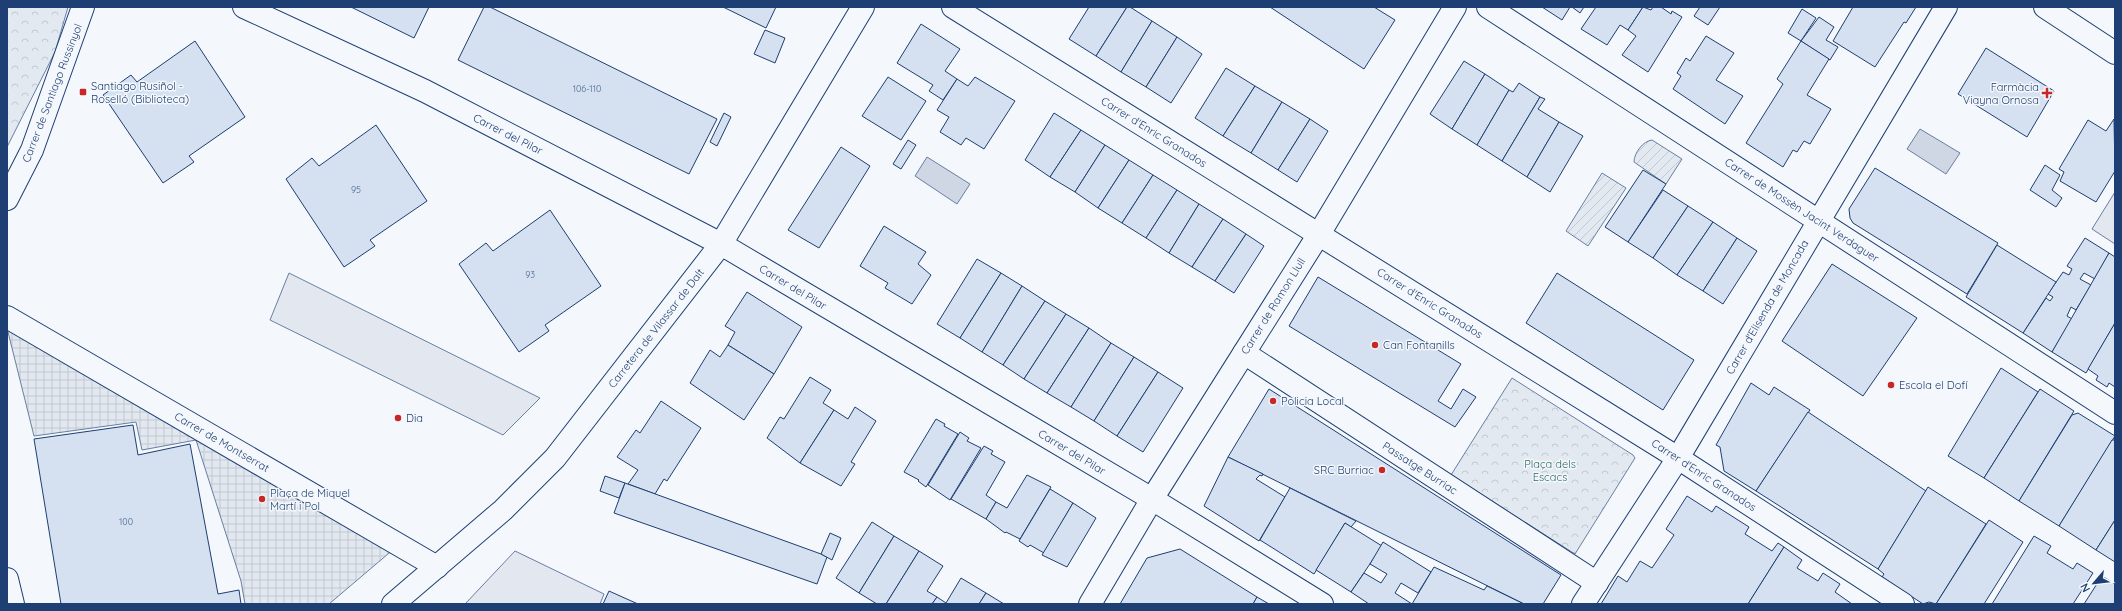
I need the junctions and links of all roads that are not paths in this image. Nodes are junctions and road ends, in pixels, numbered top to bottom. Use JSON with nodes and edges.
{"nodes":[{"id":1,"x":84,"y":7,"type":"edge"},
{"id":2,"x":244,"y":7,"type":"edge"},
{"id":3,"x":863,"y":7,"type":"edge"},
{"id":4,"x":953,"y":7,"type":"edge"},
{"id":5,"x":1455,"y":7,"type":"edge"},
{"id":6,"x":1488,"y":7,"type":"edge"},
{"id":7,"x":1946,"y":7,"type":"edge"},
{"id":8,"x":2045,"y":7,"type":"edge"},
{"id":9,"x":2115,"y":53,"type":"edge"},
{"id":10,"x":7,"y":199,"type":"edge"},
{"id":11,"x":1818,"y":220,"type":"junction"},
{"id":12,"x":1319,"y":234,"type":"junction"},
{"id":13,"x":721,"y":244,"type":"junction"},
{"id":14,"x":7,"y":317,"type":"edge"},
{"id":15,"x":1244,"y":353,"type":"junction"},
{"id":16,"x":2115,"y":413,"type":"edge"},
{"id":17,"x":1678,"y":458,"type":"junction"},
{"id":18,"x":1152,"y":499,"type":"junction"},
{"id":19,"x":437,"y":566,"type":"junction"},
{"id":20,"x":7,"y":579,"type":"edge"},
{"id":21,"x":1597,"y":583,"type":"junction"},
{"id":22,"x":13,"y":604,"type":"edge"},
{"id":23,"x":393,"y":604,"type":"edge"},
{"id":24,"x":1090,"y":604,"type":"edge"},
{"id":25,"x":1322,"y":604,"type":"edge"},
{"id":26,"x":1583,"y":604,"type":"edge"},
{"id":27,"x":1903,"y":604,"type":"edge"}],
"edges":[{"from":1,"to":10,"type":"street","name":"Carrer de Santiago Russinyol"},
{"from":2,"to":13,"type":"street","name":"Carrer del Pilar"},
{"from":3,"to":13,"type":"street","name":"Carretera de Vilassar de Dalt"},
{"from":4,"to":12,"type":"street","name":"Carrer d'Enric Granados"},
{"from":5,"to":12,"type":"street","name":"Carrer de Ramon Llull"},
{"from":6,"to":11,"type":"street","name":"Carrer de Mossèn Jacint Verdaguer"},
{"from":7,"to":11,"type":"street","name":"Carrer d'Elisenda de Moncada"},
{"from":8,"to":9,"type":"street"},
{"from":11,"to":16,"type":"street","name":"Carrer de Mossèn Jacint Verdaguer"},
{"from":11,"to":17,"type":"street","name":"Carrer d'Elisenda de Moncada"},
{"from":12,"to":15,"type":"street","name":"Carrer de Ramon Llull"},
{"from":12,"to":17,"type":"street","name":"Carrer d'Enric Granados"},
{"from":13,"to":18,"type":"street","name":"Carrer del Pilar"},
{"from":13,"to":19,"type":"street","name":"Carretera de Vilassar de Dalt"},
{"from":14,"to":19,"type":"street","name":"Carrer de Montserrat"},
{"from":15,"to":18,"type":"street","name":"Carrer de Ramon Llull"},
{"from":15,"to":21,"type":"street","name":"Passatge Burriac"},
{"from":17,"to":21,"type":"street","name":"Carrer d'Elisenda de Moncada"},
{"from":17,"to":27,"type":"street","name":"Carrer d'Enric Granados"},
{"from":18,"to":24,"type":"street","name":"Carrer de Ramon Llull"},
{"from":18,"to":25,"type":"street","name":"Carrer del Pilar"},
{"from":19,"to":23,"type":"street","name":"Carretera de Vilassar de Dalt"},
{"from":20,"to":22,"type":"street"},
{"from":21,"to":26,"type":"street","name":"Carrer d'Elisenda de Moncada"}]}
